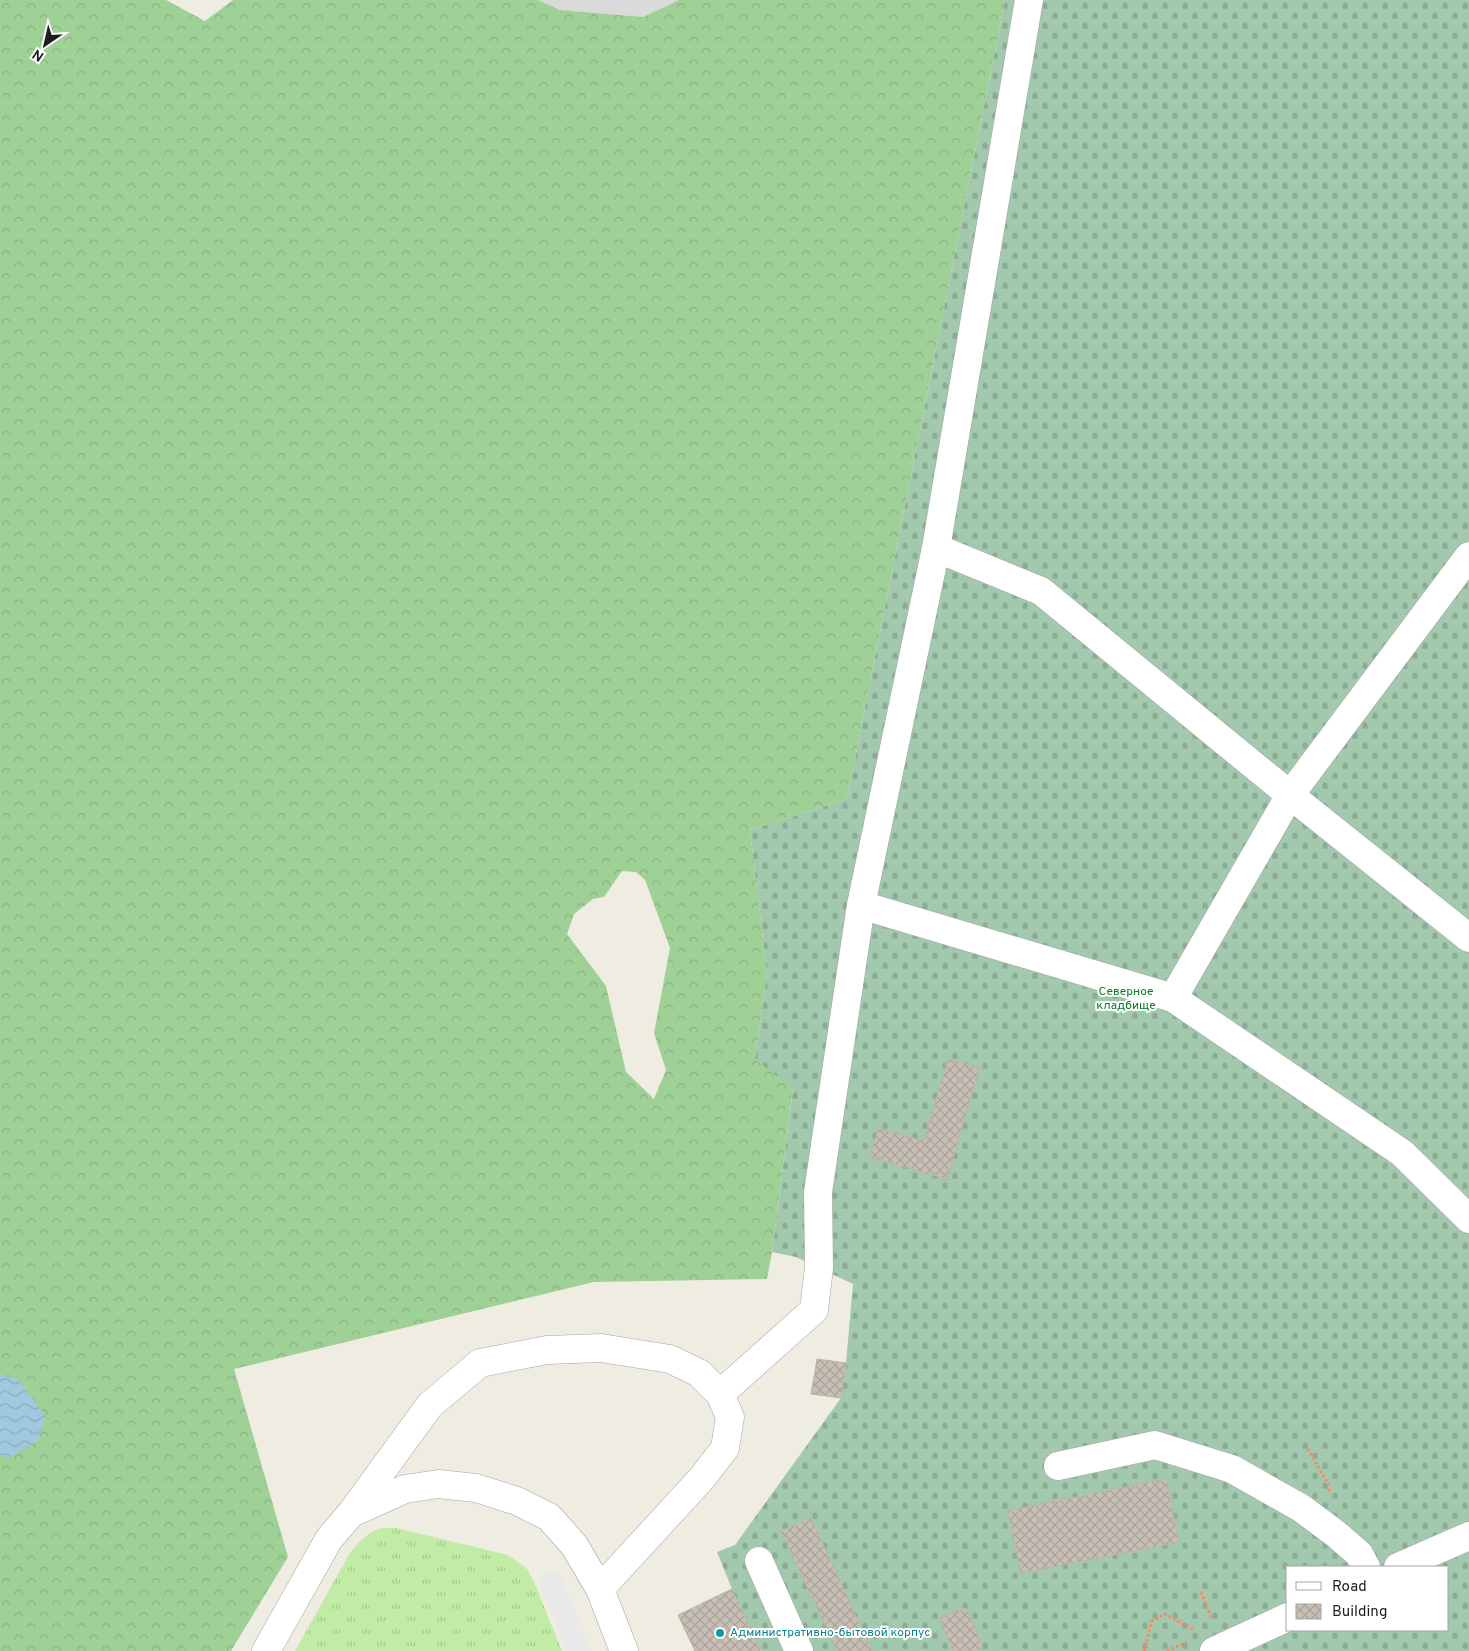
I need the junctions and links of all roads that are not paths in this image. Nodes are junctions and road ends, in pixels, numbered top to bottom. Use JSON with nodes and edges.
{"nodes":[{"id":1,"x":1029,"y":0,"type":"edge"},
{"id":2,"x":936,"y":548,"type":"junction"},
{"id":3,"x":1469,"y":556,"type":"edge"},
{"id":4,"x":1290,"y":795,"type":"junction"},
{"id":5,"x":861,"y":904,"type":"junction"},
{"id":6,"x":1469,"y":938,"type":"edge"},
{"id":7,"x":1173,"y":998,"type":"junction"},
{"id":8,"x":1469,"y":1218,"type":"edge"},
{"id":9,"x":720,"y":1394,"type":"junction"},
{"id":10,"x":1058,"y":1466,"type":"dead end"},
{"id":11,"x":352,"y":1512,"type":"junction"},
{"id":12,"x":1469,"y":1536,"type":"edge"},
{"id":13,"x":760,"y":1561,"type":"dead end"},
{"id":14,"x":1365,"y":1566,"type":"edge"},
{"id":15,"x":1400,"y":1566,"type":"edge"},
{"id":16,"x":600,"y":1589,"type":"junction"},
{"id":17,"x":1286,"y":1618,"type":"edge"},
{"id":18,"x":266,"y":1651,"type":"edge"},
{"id":19,"x":624,"y":1651,"type":"edge"},
{"id":20,"x":799,"y":1651,"type":"edge"},
{"id":21,"x":1214,"y":1651,"type":"edge"}],
"edges":[{"from":1,"to":2,"type":"street"},
{"from":2,"to":4,"type":"street"},
{"from":2,"to":5,"type":"street"},
{"from":3,"to":4,"type":"street"},
{"from":4,"to":6,"type":"street"},
{"from":4,"to":7,"type":"street"},
{"from":5,"to":7,"type":"street"},
{"from":5,"to":9,"type":"street"},
{"from":7,"to":8,"type":"street"},
{"from":9,"to":11,"type":"street"},
{"from":9,"to":16,"type":"street"},
{"from":10,"to":14,"type":"street"},
{"from":11,"to":16,"type":"street"},
{"from":11,"to":18,"type":"street"},
{"from":12,"to":15,"type":"street"},
{"from":13,"to":20,"type":"street"},
{"from":16,"to":19,"type":"street"},
{"from":17,"to":21,"type":"street"}]}
